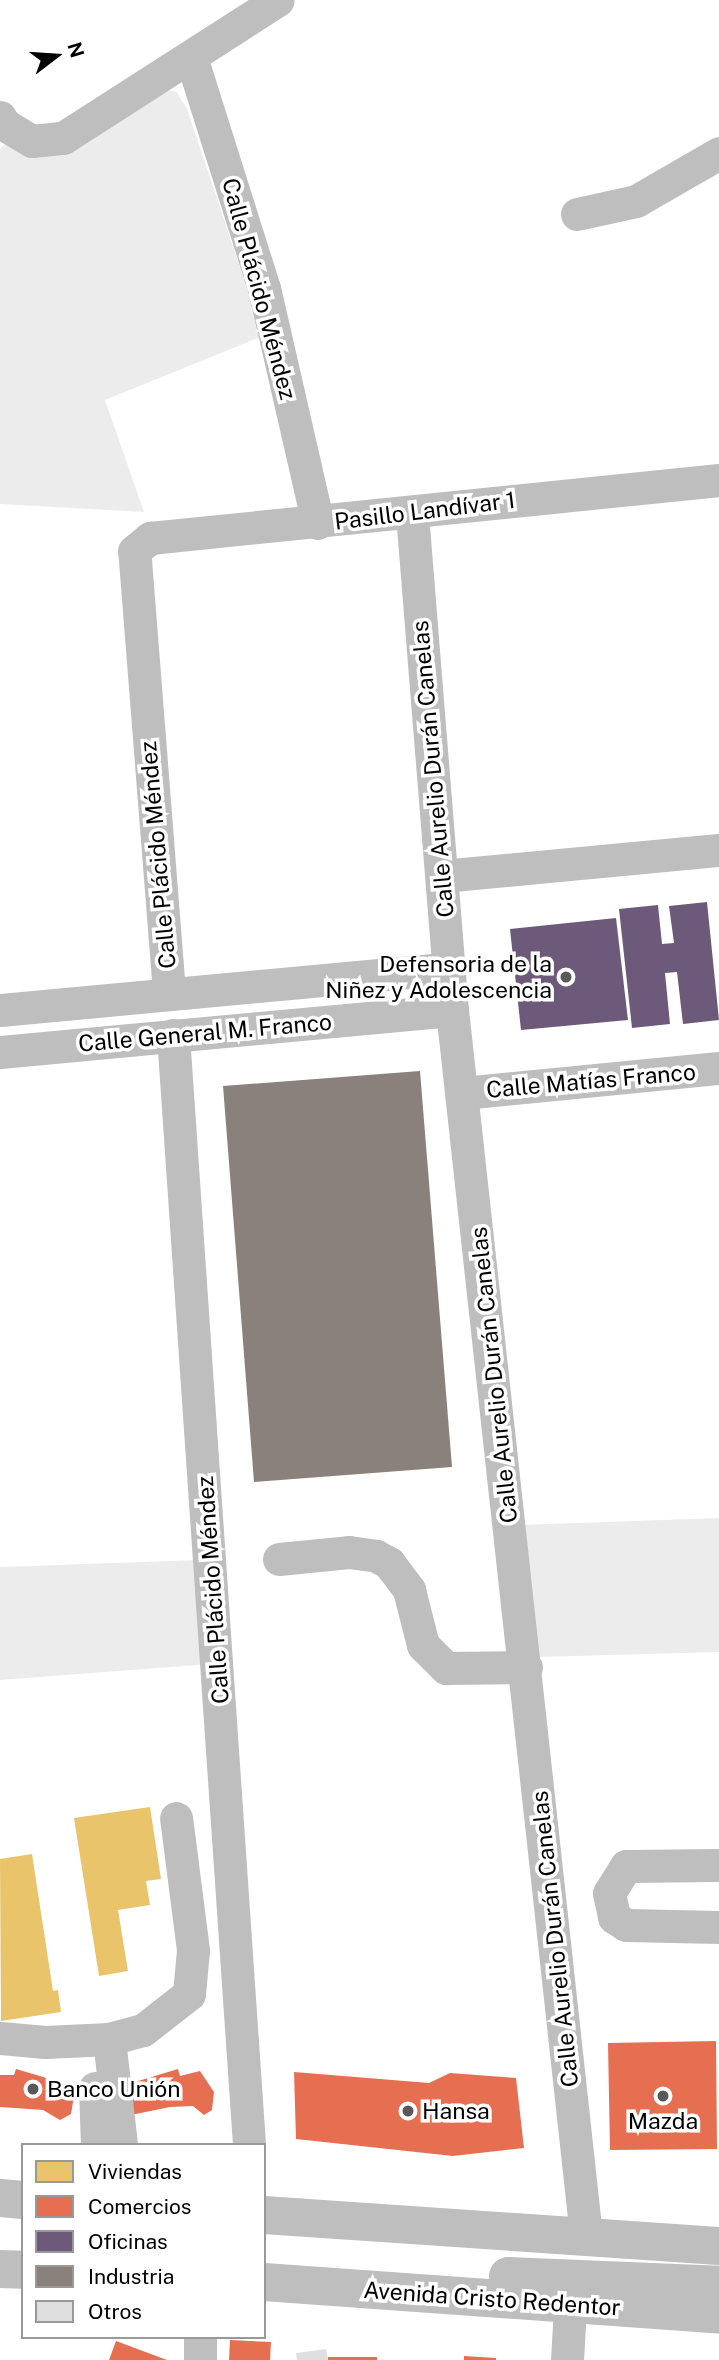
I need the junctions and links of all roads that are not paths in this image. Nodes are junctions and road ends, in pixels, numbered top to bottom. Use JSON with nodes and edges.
{"nodes":[{"id":1,"x":278,"y":0,"type":"edge"},
{"id":2,"x":191,"y":57,"type":"junction"},
{"id":3,"x":0,"y":117,"type":"edge"},
{"id":4,"x":719,"y":153,"type":"edge"},
{"id":5,"x":577,"y":215,"type":"dead end"},
{"id":6,"x":719,"y":480,"type":"edge"},
{"id":7,"x":412,"y":514,"type":"junction"},
{"id":8,"x":318,"y":523,"type":"junction"},
{"id":9,"x":134,"y":551,"type":"joint"},
{"id":10,"x":719,"y":850,"type":"edge"},
{"id":11,"x":442,"y":876,"type":"junction"},
{"id":12,"x":449,"y":968,"type":"junction"},
{"id":13,"x":328,"y":979,"type":"junction"},
{"id":14,"x":169,"y":992,"type":"junction"},
{"id":15,"x":0,"y":1010,"type":"edge"},
{"id":16,"x":452,"y":1010,"type":"junction"},
{"id":17,"x":333,"y":1020,"type":"junction"},
{"id":18,"x":173,"y":1035,"type":"junction"},
{"id":19,"x":0,"y":1052,"type":"edge"},
{"id":20,"x":719,"y":1068,"type":"edge"},
{"id":21,"x":463,"y":1093,"type":"junction"},
{"id":22,"x":279,"y":1559,"type":"dead end"},
{"id":23,"x":526,"y":1667,"type":"junction"},
{"id":24,"x":176,"y":1818,"type":"dead end"},
{"id":25,"x":719,"y":1865,"type":"edge"},
{"id":26,"x":719,"y":1927,"type":"edge"},
{"id":27,"x":0,"y":2038,"type":"edge"},
{"id":28,"x":101,"y":2040,"type":"junction"},
{"id":29,"x":97,"y":2143,"type":"edge"},
{"id":30,"x":121,"y":2143,"type":"edge"},
{"id":31,"x":248,"y":2143,"type":"edge"},
{"id":32,"x":0,"y":2198,"type":"edge"},
{"id":33,"x":21,"y":2200,"type":"edge"},
{"id":34,"x":266,"y":2215,"type":"edge"},
{"id":35,"x":586,"y":2235,"type":"junction"},
{"id":36,"x":719,"y":2246,"type":"edge"},
{"id":37,"x":0,"y":2269,"type":"edge"},
{"id":38,"x":21,"y":2270,"type":"edge"},
{"id":39,"x":266,"y":2282,"type":"edge"},
{"id":40,"x":719,"y":2285,"type":"edge"},
{"id":41,"x":360,"y":2289,"type":"junction"},
{"id":42,"x":570,"y":2306,"type":"junction"},
{"id":43,"x":719,"y":2315,"type":"edge"},
{"id":44,"x":200,"y":2339,"type":"edge"},
{"id":45,"x":200,"y":2360,"type":"edge"},
{"id":46,"x":567,"y":2360,"type":"edge"}],
"edges":[{"from":1,"to":2,"type":"street"},
{"from":2,"to":3,"type":"street"},
{"from":2,"to":8,"type":"street","name":"Calle Plácido Méndez"},
{"from":4,"to":5,"type":"street"},
{"from":6,"to":7,"type":"street","name":"Pasillo Landívar 1"},
{"from":7,"to":8,"type":"street","name":"Pasillo Landívar 1"},
{"from":7,"to":11,"type":"street","name":"Calle Aurelio Durán Canelas"},
{"from":8,"to":9,"type":"street","name":"Pasillo Landívar 1"},
{"from":9,"to":14,"type":"street","name":"Calle Plácido Méndez"},
{"from":10,"to":11,"type":"street"},
{"from":11,"to":12,"type":"street","name":"Calle Aurelio Durán Canelas"},
{"from":12,"to":13,"type":"street","name":"Calle General M. Franco"},
{"from":12,"to":16,"type":"street","name":"Calle Aurelio Durán Canelas"},
{"from":13,"to":14,"type":"street","name":"Calle General M. Franco"},
{"from":13,"to":17,"type":"street"},
{"from":14,"to":15,"type":"street","name":"Calle General M. Franco"},
{"from":16,"to":17,"type":"street","name":"Calle General M. Franco"},
{"from":16,"to":21,"type":"street","name":"Calle Aurelio Durán Canelas"},
{"from":17,"to":18,"type":"street","name":"Calle General M. Franco"},
{"from":18,"to":19,"type":"street","name":"Calle General M. Franco"},
{"from":18,"to":31,"type":"street","name":"Calle Plácido Méndez"},
{"from":20,"to":21,"type":"street","name":"Calle Matías Franco"},
{"from":21,"to":23,"type":"street","name":"Calle Aurelio Durán Canelas"},
{"from":22,"to":23,"type":"street"},
{"from":23,"to":35,"type":"street","name":"Calle Aurelio Durán Canelas"},
{"from":24,"to":28,"type":"street"},
{"from":25,"to":26,"type":"street"},
{"from":27,"to":28,"type":"street"},
{"from":28,"to":29,"type":"street"},
{"from":28,"to":30,"type":"street"},
{"from":32,"to":33,"type":"main road"},
{"from":34,"to":35,"type":"main road"},
{"from":35,"to":36,"type":"main road"},
{"from":37,"to":38,"type":"main road"},
{"from":39,"to":41,"type":"main road","name":"Avenida Cristo Redentor"},
{"from":40,"to":41,"type":"main road"},
{"from":41,"to":42,"type":"main road","name":"Avenida Cristo Redentor"},
{"from":42,"to":43,"type":"main road","name":"Avenida Cristo Redentor"},
{"from":42,"to":46,"type":"street"},
{"from":44,"to":45,"type":"street"}]}
